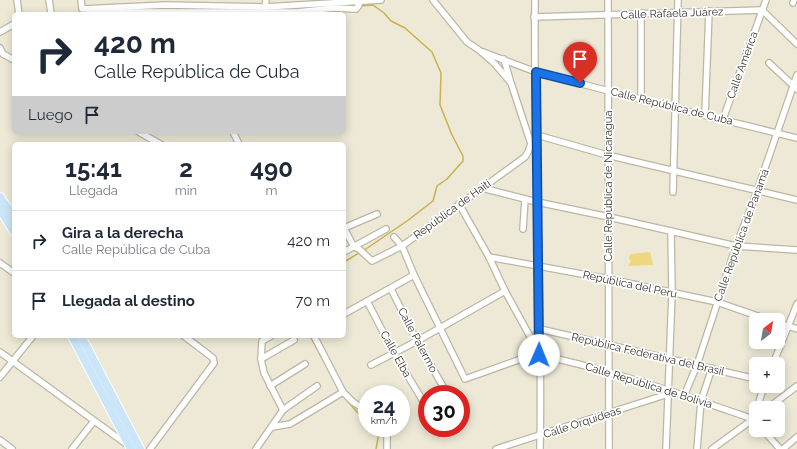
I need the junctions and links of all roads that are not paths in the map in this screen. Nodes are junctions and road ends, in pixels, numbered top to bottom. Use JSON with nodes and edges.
{"nodes":[{"id":1,"x":17,"y":0,"type":"edge"},
{"id":2,"x":49,"y":0,"type":"edge"},
{"id":3,"x":81,"y":0,"type":"edge"},
{"id":4,"x":266,"y":0,"type":"edge"},
{"id":5,"x":381,"y":0,"type":"edge"},
{"id":6,"x":433,"y":0,"type":"edge"},
{"id":7,"x":535,"y":0,"type":"edge"},
{"id":8,"x":608,"y":0,"type":"edge"},
{"id":9,"x":678,"y":0,"type":"edge"},
{"id":10,"x":766,"y":0,"type":"edge"},
{"id":11,"x":165,"y":3,"type":"edge"},
{"id":12,"x":358,"y":3,"type":"edge"},
{"id":13,"x":265,"y":7,"type":"junction"},
{"id":14,"x":762,"y":10,"type":"junction"},
{"id":15,"x":709,"y":11,"type":"junction"},
{"id":16,"x":19,"y":12,"type":"edge"},
{"id":17,"x":51,"y":12,"type":"edge"},
{"id":18,"x":297,"y":12,"type":"edge"},
{"id":19,"x":677,"y":12,"type":"junction"},
{"id":20,"x":641,"y":14,"type":"junction"},
{"id":21,"x":608,"y":15,"type":"junction"},
{"id":22,"x":534,"y":17,"type":"junction"},
{"id":23,"x":12,"y":25,"type":"edge"},
{"id":24,"x":0,"y":32,"type":"edge"},
{"id":25,"x":797,"y":44,"type":"edge"},
{"id":26,"x":480,"y":50,"type":"junction"},
{"id":27,"x":1,"y":54,"type":"edge"},
{"id":28,"x":12,"y":59,"type":"edge"},
{"id":29,"x":504,"y":59,"type":"junction"},
{"id":30,"x":769,"y":64,"type":"dead end"},
{"id":31,"x":536,"y":72,"type":"junction"},
{"id":32,"x":797,"y":75,"type":"edge"},
{"id":33,"x":510,"y":83,"type":"junction"},
{"id":34,"x":795,"y":87,"type":"edge"},
{"id":35,"x":609,"y":90,"type":"junction"},
{"id":36,"x":641,"y":99,"type":"junction"},
{"id":37,"x":674,"y":108,"type":"junction"},
{"id":38,"x":705,"y":115,"type":"junction"},
{"id":39,"x":723,"y":119,"type":"junction"},
{"id":40,"x":777,"y":133,"type":"junction"},
{"id":41,"x":142,"y":134,"type":"edge"},
{"id":42,"x":537,"y":135,"type":"junction"},
{"id":43,"x":797,"y":138,"type":"edge"},
{"id":44,"x":155,"y":142,"type":"edge"},
{"id":45,"x":533,"y":145,"type":"junction"},
{"id":46,"x":528,"y":152,"type":"junction"},
{"id":47,"x":536,"y":154,"type":"junction"},
{"id":48,"x":607,"y":155,"type":"junction"},
{"id":49,"x":673,"y":171,"type":"junction"},
{"id":50,"x":482,"y":188,"type":"junction"},
{"id":51,"x":757,"y":190,"type":"junction"},
{"id":52,"x":673,"y":192,"type":"dead end"},
{"id":53,"x":0,"y":197,"type":"edge"},
{"id":54,"x":525,"y":199,"type":"junction"},
{"id":55,"x":797,"y":200,"type":"edge"},
{"id":56,"x":537,"y":202,"type":"junction"},
{"id":57,"x":459,"y":204,"type":"junction"},
{"id":58,"x":0,"y":209,"type":"edge"},
{"id":59,"x":12,"y":214,"type":"edge"},
{"id":60,"x":377,"y":214,"type":"dead end"},
{"id":61,"x":609,"y":217,"type":"junction"},
{"id":62,"x":346,"y":227,"type":"edge"},
{"id":63,"x":12,"y":229,"type":"edge"},
{"id":64,"x":386,"y":229,"type":"dead end"},
{"id":65,"x":523,"y":229,"type":"dead end"},
{"id":66,"x":346,"y":231,"type":"edge"},
{"id":67,"x":670,"y":231,"type":"junction"},
{"id":68,"x":394,"y":237,"type":"dead end"},
{"id":69,"x":402,"y":246,"type":"junction"},
{"id":70,"x":736,"y":246,"type":"junction"},
{"id":71,"x":356,"y":248,"type":"junction"},
{"id":72,"x":797,"y":250,"type":"edge"},
{"id":73,"x":346,"y":251,"type":"edge"},
{"id":74,"x":489,"y":257,"type":"junction"},
{"id":75,"x":0,"y":263,"type":"edge"},
{"id":76,"x":538,"y":266,"type":"junction"},
{"id":77,"x":12,"y":272,"type":"edge"},
{"id":78,"x":414,"y":275,"type":"junction"},
{"id":79,"x":609,"y":279,"type":"junction"},
{"id":80,"x":391,"y":289,"type":"junction"},
{"id":81,"x":505,"y":291,"type":"junction"},
{"id":82,"x":672,"y":292,"type":"junction"},
{"id":83,"x":367,"y":301,"type":"junction"},
{"id":84,"x":717,"y":302,"type":"junction"},
{"id":85,"x":797,"y":304,"type":"edge"},
{"id":86,"x":346,"y":313,"type":"edge"},
{"id":87,"x":749,"y":313,"type":"edge"},
{"id":88,"x":785,"y":326,"type":"edge"},
{"id":89,"x":440,"y":327,"type":"junction"},
{"id":90,"x":789,"y":327,"type":"junction"},
{"id":91,"x":540,"y":329,"type":"junction"},
{"id":92,"x":797,"y":329,"type":"edge"},
{"id":93,"x":31,"y":338,"type":"edge"},
{"id":94,"x":73,"y":338,"type":"edge"},
{"id":95,"x":82,"y":338,"type":"edge"},
{"id":96,"x":187,"y":338,"type":"edge"},
{"id":97,"x":267,"y":338,"type":"edge"},
{"id":98,"x":315,"y":338,"type":"edge"},
{"id":99,"x":294,"y":340,"type":"dead end"},
{"id":100,"x":417,"y":341,"type":"junction"},
{"id":101,"x":609,"y":345,"type":"junction"},
{"id":102,"x":539,"y":348,"type":"junction"},
{"id":103,"x":0,"y":352,"type":"edge"},
{"id":104,"x":394,"y":353,"type":"junction"},
{"id":105,"x":539,"y":355,"type":"junction"},
{"id":106,"x":776,"y":357,"type":"edge"},
{"id":107,"x":668,"y":358,"type":"junction"},
{"id":108,"x":261,"y":359,"type":"junction"},
{"id":109,"x":13,"y":361,"type":"junction"},
{"id":110,"x":305,"y":364,"type":"dead end"},
{"id":111,"x":697,"y":365,"type":"junction"},
{"id":112,"x":371,"y":366,"type":"dead end"},
{"id":113,"x":712,"y":368,"type":"junction"},
{"id":114,"x":609,"y":373,"type":"junction"},
{"id":115,"x":0,"y":377,"type":"edge"},
{"id":116,"x":749,"y":377,"type":"edge"},
{"id":117,"x":442,"y":385,"type":"edge"},
{"id":118,"x":270,"y":386,"type":"junction"},
{"id":119,"x":317,"y":386,"type":"dead end"},
{"id":120,"x":797,"y":386,"type":"edge"},
{"id":121,"x":343,"y":392,"type":"junction"},
{"id":122,"x":668,"y":392,"type":"junction"},
{"id":123,"x":418,"y":393,"type":"edge"},
{"id":124,"x":684,"y":396,"type":"junction"},
{"id":125,"x":701,"y":401,"type":"junction"},
{"id":126,"x":777,"y":401,"type":"edge"},
{"id":127,"x":358,"y":405,"type":"edge"},
{"id":128,"x":283,"y":410,"type":"junction"},
{"id":129,"x":609,"y":413,"type":"junction"},
{"id":130,"x":749,"y":417,"type":"edge"},
{"id":131,"x":94,"y":421,"type":"junction"},
{"id":132,"x":749,"y":423,"type":"edge"},
{"id":133,"x":272,"y":427,"type":"junction"},
{"id":134,"x":540,"y":435,"type":"junction"},
{"id":135,"x":387,"y":437,"type":"edge"},
{"id":136,"x":770,"y":437,"type":"edge"},
{"id":137,"x":797,"y":437,"type":"edge"},
{"id":138,"x":0,"y":440,"type":"edge"},
{"id":139,"x":131,"y":448,"type":"edge"},
{"id":140,"x":12,"y":449,"type":"edge"},
{"id":141,"x":72,"y":449,"type":"edge"},
{"id":142,"x":140,"y":449,"type":"edge"},
{"id":143,"x":150,"y":449,"type":"edge"},
{"id":144,"x":256,"y":449,"type":"edge"},
{"id":145,"x":387,"y":449,"type":"edge"},
{"id":146,"x":496,"y":449,"type":"edge"},
{"id":147,"x":540,"y":449,"type":"edge"},
{"id":148,"x":609,"y":449,"type":"edge"},
{"id":149,"x":666,"y":449,"type":"edge"},
{"id":150,"x":697,"y":449,"type":"edge"},
{"id":151,"x":712,"y":449,"type":"edge"},
{"id":152,"x":781,"y":449,"type":"edge"}],
"edges":[{"from":1,"to":16,"type":"street"},
{"from":2,"to":17,"type":"street"},
{"from":3,"to":11,"type":"street"},
{"from":4,"to":13,"type":"street"},
{"from":5,"to":12,"type":"street"},
{"from":6,"to":26,"type":"street"},
{"from":7,"to":22,"type":"street"},
{"from":8,"to":21,"type":"street","name":"Calle República de Nicaragua"},
{"from":9,"to":19,"type":"street"},
{"from":10,"to":14,"type":"street","name":"Calle América"},
{"from":11,"to":13,"type":"street"},
{"from":12,"to":13,"type":"street"},
{"from":12,"to":18,"type":"street"},
{"from":14,"to":15,"type":"street","name":"Calle Rafaela Juárez"},
{"from":14,"to":25,"type":"street"},
{"from":14,"to":39,"type":"street","name":"Calle América"},
{"from":15,"to":19,"type":"street","name":"Calle Rafaela Juárez"},
{"from":15,"to":38,"type":"street"},
{"from":19,"to":20,"type":"street","name":"Calle Rafaela Juárez"},
{"from":19,"to":37,"type":"street"},
{"from":20,"to":21,"type":"street","name":"Calle Rafaela Juárez"},
{"from":20,"to":36,"type":"street"},
{"from":21,"to":22,"type":"street","name":"Calle Rafaela Juárez"},
{"from":21,"to":35,"type":"street","name":"Calle República de Nicaragua"},
{"from":22,"to":31,"type":"street"},
{"from":23,"to":24,"type":"street"},
{"from":26,"to":29,"type":"street","name":"Calle República de Cuba"},
{"from":26,"to":33,"type":"street"},
{"from":27,"to":28,"type":"street"},
{"from":29,"to":31,"type":"street","name":"Calle República de Cuba"},
{"from":29,"to":33,"type":"street"},
{"from":30,"to":34,"type":"street"},
{"from":31,"to":35,"type":"street","name":"Calle República de Cuba"},
{"from":31,"to":42,"type":"street"},
{"from":32,"to":34,"type":"street","name":"Calle República de Panamá"},
{"from":33,"to":45,"type":"street"},
{"from":34,"to":40,"type":"street","name":"Calle República de Panamá"},
{"from":35,"to":36,"type":"street","name":"Calle República de Cuba"},
{"from":35,"to":48,"type":"street","name":"Calle República de Nicaragua"},
{"from":36,"to":37,"type":"street","name":"Calle República de Cuba"},
{"from":37,"to":38,"type":"street","name":"Calle República de Cuba"},
{"from":37,"to":49,"type":"street"},
{"from":38,"to":39,"type":"street","name":"Calle República de Cuba"},
{"from":39,"to":40,"type":"street","name":"Calle República de Cuba"},
{"from":40,"to":43,"type":"street","name":"Calle República de Cuba"},
{"from":40,"to":51,"type":"street","name":"Calle República de Panamá"},
{"from":41,"to":44,"type":"street"},
{"from":42,"to":45,"type":"street"},
{"from":42,"to":48,"type":"street"},
{"from":45,"to":46,"type":"street"},
{"from":45,"to":47,"type":"street"},
{"from":46,"to":47,"type":"street"},
{"from":46,"to":50,"type":"street","name":"República de Haiti"},
{"from":47,"to":56,"type":"street"},
{"from":48,"to":49,"type":"street"},
{"from":48,"to":61,"type":"street","name":"Calle República de Nicaragua"},
{"from":49,"to":51,"type":"street"},
{"from":49,"to":52,"type":"street"},
{"from":50,"to":54,"type":"street"},
{"from":50,"to":57,"type":"street","name":"República de Haiti"},
{"from":51,"to":55,"type":"street"},
{"from":51,"to":70,"type":"street","name":"Calle República de Panamá"},
{"from":53,"to":59,"type":"main road"},
{"from":54,"to":56,"type":"street"},
{"from":54,"to":65,"type":"street"},
{"from":56,"to":61,"type":"street"},
{"from":56,"to":76,"type":"street"},
{"from":57,"to":69,"type":"street","name":"República de Haiti"},
{"from":57,"to":74,"type":"street"},
{"from":58,"to":63,"type":"main road"},
{"from":60,"to":62,"type":"street"},
{"from":61,"to":67,"type":"street"},
{"from":61,"to":79,"type":"street","name":"Calle República de Nicaragua"},
{"from":64,"to":71,"type":"street"},
{"from":66,"to":71,"type":"street"},
{"from":67,"to":70,"type":"street"},
{"from":67,"to":82,"type":"street"},
{"from":68,"to":69,"type":"street"},
{"from":69,"to":71,"type":"street","name":"República de Haiti"},
{"from":69,"to":78,"type":"street"},
{"from":70,"to":72,"type":"street"},
{"from":70,"to":84,"type":"street","name":"Calle República de Panamá"},
{"from":71,"to":73,"type":"street"},
{"from":74,"to":76,"type":"street","name":"República del Peru"},
{"from":74,"to":81,"type":"street"},
{"from":75,"to":77,"type":"street"},
{"from":76,"to":79,"type":"street","name":"República del Peru"},
{"from":76,"to":91,"type":"street"},
{"from":78,"to":80,"type":"street"},
{"from":78,"to":89,"type":"street"},
{"from":79,"to":82,"type":"street","name":"República del Peru"},
{"from":79,"to":101,"type":"street","name":"Calle República de Nicaragua"},
{"from":80,"to":83,"type":"street"},
{"from":80,"to":100,"type":"street","name":"Calle Palermo"},
{"from":81,"to":89,"type":"street"},
{"from":81,"to":102,"type":"street"},
{"from":82,"to":84,"type":"street","name":"República del Peru"},
{"from":82,"to":107,"type":"street"},
{"from":83,"to":86,"type":"street"},
{"from":83,"to":104,"type":"street","name":"Calle Elba"},
{"from":84,"to":87,"type":"street","name":"República del Peru"},
{"from":84,"to":111,"type":"street","name":"Calle República de Panamá"},
{"from":85,"to":90,"type":"street"},
{"from":88,"to":90,"type":"street"},
{"from":89,"to":100,"type":"street"},
{"from":89,"to":105,"type":"street"},
{"from":90,"to":92,"type":"street"},
{"from":90,"to":106,"type":"street"},
{"from":91,"to":101,"type":"street","name":"República Federativa del Brasil"},
{"from":91,"to":102,"type":"street"},
{"from":93,"to":109,"type":"street"},
{"from":94,"to":139,"type":"main road"},
{"from":95,"to":142,"type":"main road"},
{"from":96,"to":143,"type":"street"},
{"from":97,"to":108,"type":"street"},
{"from":98,"to":121,"type":"street"},
{"from":99,"to":108,"type":"street"},
{"from":100,"to":104,"type":"street"},
{"from":100,"to":117,"type":"street","name":"Calle Palermo"},
{"from":101,"to":107,"type":"street","name":"República Federativa del Brasil"},
{"from":101,"to":114,"type":"street","name":"Calle República de Nicaragua"},
{"from":102,"to":105,"type":"street"},
{"from":103,"to":109,"type":"street"},
{"from":104,"to":112,"type":"street"},
{"from":104,"to":123,"type":"street","name":"Calle Elba"},
{"from":105,"to":114,"type":"street","name":"Calle República de Bolivia"},
{"from":105,"to":134,"type":"street"},
{"from":107,"to":111,"type":"street","name":"República Federativa del Brasil"},
{"from":107,"to":122,"type":"street"},
{"from":108,"to":118,"type":"street"},
{"from":109,"to":115,"type":"street"},
{"from":109,"to":131,"type":"street"},
{"from":110,"to":118,"type":"street"},
{"from":111,"to":113,"type":"street","name":"República Federativa del Brasil"},
{"from":111,"to":124,"type":"street","name":"Calle República de Panamá"},
{"from":113,"to":116,"type":"street","name":"República Federativa del Brasil"},
{"from":113,"to":125,"type":"street"},
{"from":114,"to":122,"type":"street","name":"Calle República de Bolivia"},
{"from":114,"to":129,"type":"street","name":"Calle República de Nicaragua"},
{"from":118,"to":128,"type":"street"},
{"from":119,"to":128,"type":"street"},
{"from":120,"to":126,"type":"street"},
{"from":121,"to":127,"type":"street"},
{"from":121,"to":133,"type":"street"},
{"from":122,"to":124,"type":"street","name":"Calle República de Bolivia"},
{"from":122,"to":129,"type":"street","name":"Calle Orquídeas"},
{"from":122,"to":149,"type":"street"},
{"from":124,"to":125,"type":"street","name":"Calle República de Bolivia"},
{"from":125,"to":130,"type":"street","name":"Calle República de Bolivia"},
{"from":125,"to":150,"type":"street"},
{"from":128,"to":133,"type":"street"},
{"from":129,"to":134,"type":"street","name":"Calle Orquídeas"},
{"from":129,"to":148,"type":"street","name":"Calle República de Nicaragua"},
{"from":131,"to":139,"type":"street"},
{"from":131,"to":141,"type":"street"},
{"from":132,"to":151,"type":"street"},
{"from":133,"to":144,"type":"street"},
{"from":134,"to":146,"type":"street","name":"Calle Orquídeas"},
{"from":134,"to":147,"type":"street"},
{"from":135,"to":145,"type":"street"},
{"from":136,"to":152,"type":"street"},
{"from":137,"to":152,"type":"street"},
{"from":138,"to":140,"type":"street"}]}
